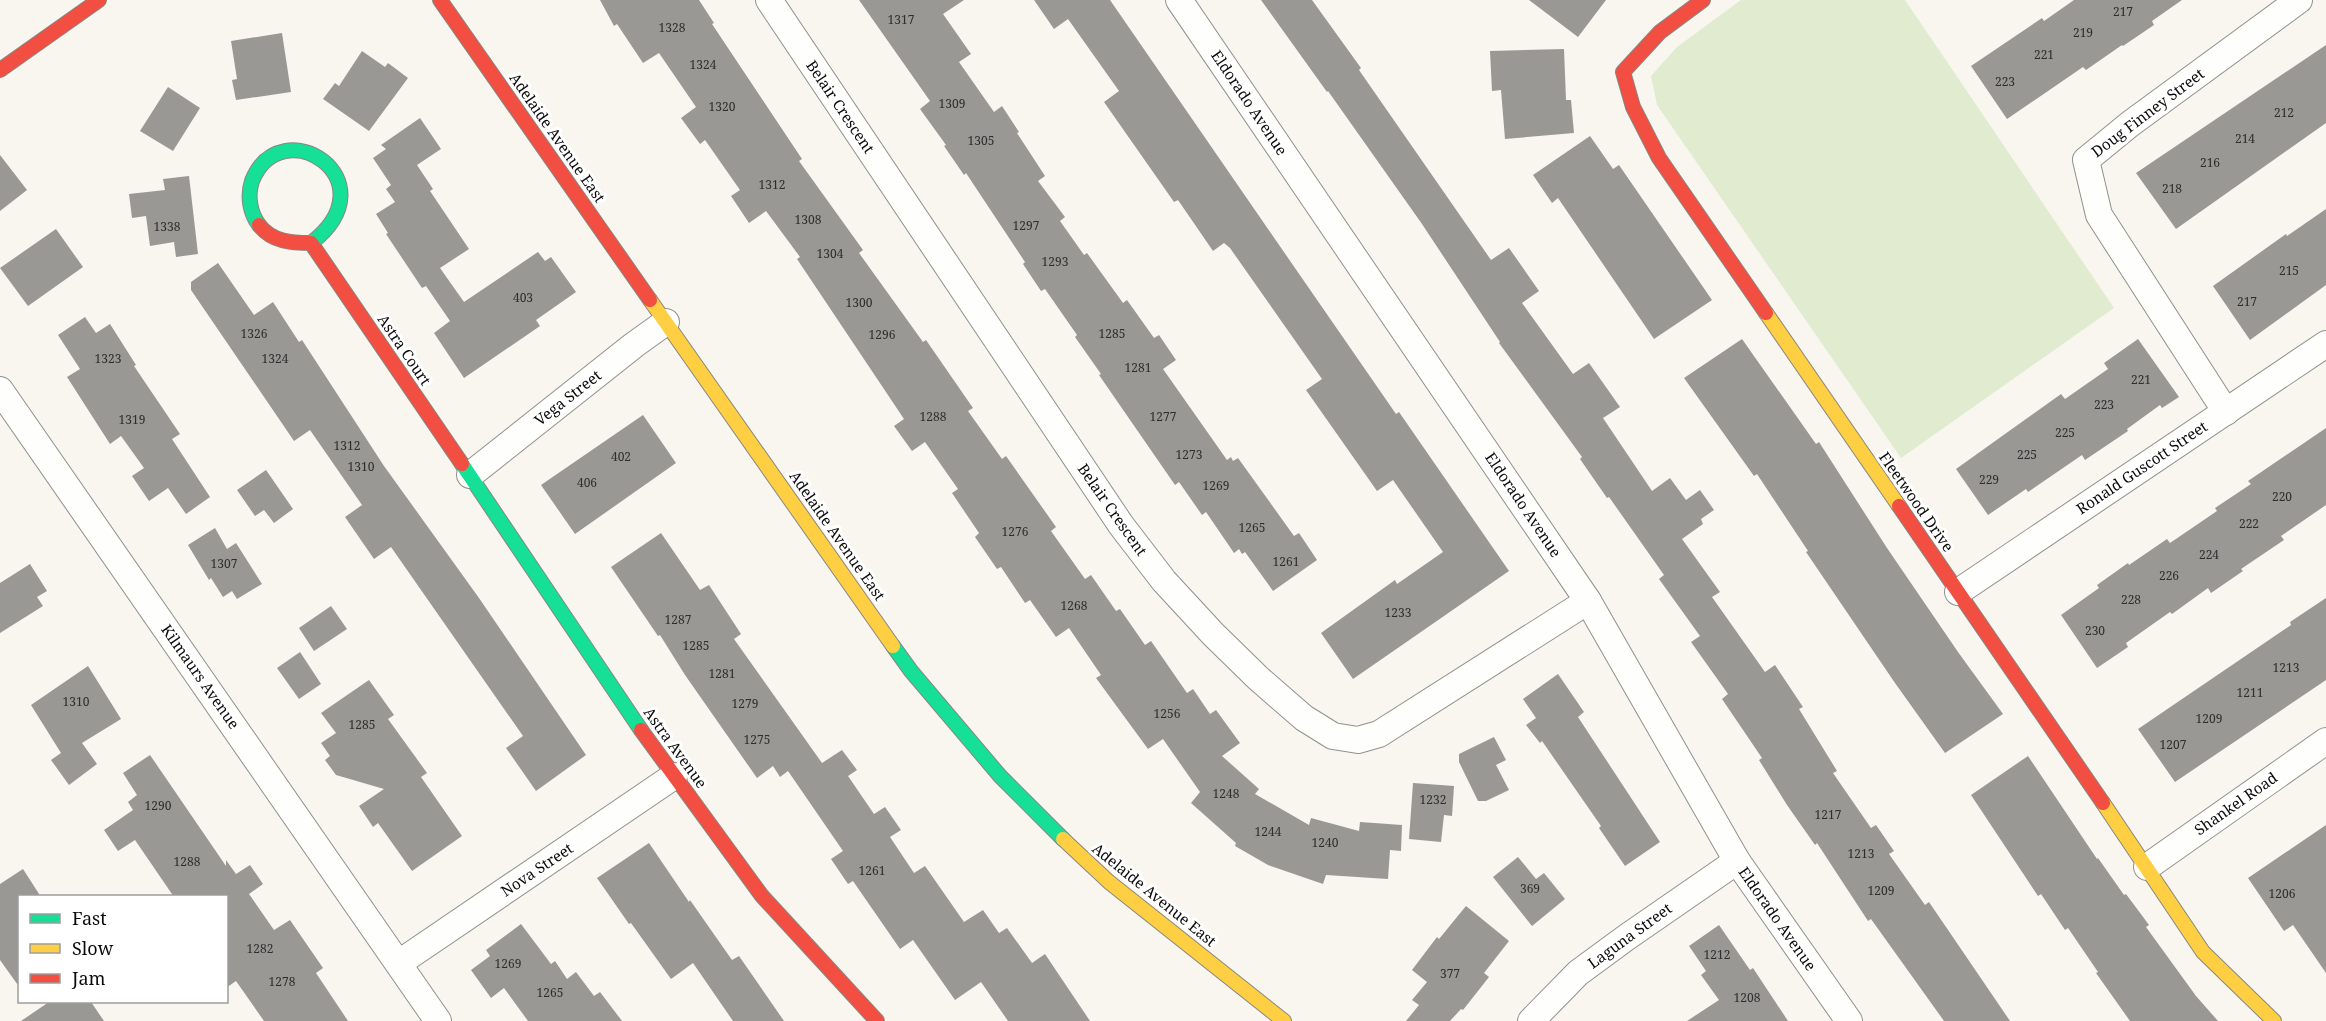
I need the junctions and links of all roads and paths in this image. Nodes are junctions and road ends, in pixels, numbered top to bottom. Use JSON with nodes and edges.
{"nodes":[{"id":1,"x":99,"y":0,"type":"edge"},
{"id":2,"x":440,"y":0,"type":"edge"},
{"id":3,"x":769,"y":0,"type":"edge"},
{"id":4,"x":1179,"y":0,"type":"edge"},
{"id":5,"x":1703,"y":0,"type":"edge"},
{"id":6,"x":2299,"y":0,"type":"edge"},
{"id":7,"x":0,"y":70,"type":"edge"},
{"id":8,"x":311,"y":243,"type":"junction"},
{"id":9,"x":666,"y":322,"type":"junction"},
{"id":10,"x":2326,"y":344,"type":"edge"},
{"id":11,"x":0,"y":390,"type":"edge"},
{"id":12,"x":2226,"y":412,"type":"junction"},
{"id":13,"x":470,"y":475,"type":"junction"},
{"id":14,"x":1959,"y":592,"type":"junction"},
{"id":15,"x":1588,"y":601,"type":"junction"},
{"id":16,"x":2326,"y":741,"type":"edge"},
{"id":17,"x":674,"y":776,"type":"junction"},
{"id":18,"x":1737,"y":861,"type":"junction"},
{"id":19,"x":2147,"y":867,"type":"junction"},
{"id":20,"x":399,"y":963,"type":"junction"},
{"id":21,"x":438,"y":1021,"type":"edge"},
{"id":22,"x":877,"y":1021,"type":"edge"},
{"id":23,"x":1284,"y":1021,"type":"edge"},
{"id":24,"x":1531,"y":1021,"type":"edge"},
{"id":25,"x":1850,"y":1021,"type":"edge"},
{"id":26,"x":2274,"y":1021,"type":"edge"}],
"edges":[{"from":1,"to":7,"type":"street"},
{"from":2,"to":9,"type":"street","name":"Adelaide Avenue East"},
{"from":3,"to":15,"type":"street","name":"Belair Crescent"},
{"from":4,"to":15,"type":"street","name":"Eldorado Avenue"},
{"from":5,"to":14,"type":"street","name":"Fleetwood Drive"},
{"from":6,"to":12,"type":"street","name":"Doug Finney Street"},
{"from":8,"to":8,"type":"street"},
{"from":8,"to":13,"type":"street","name":"Astra Court"},
{"from":9,"to":13,"type":"street","name":"Vega Street"},
{"from":9,"to":23,"type":"street","name":"Adelaide Avenue East"},
{"from":10,"to":12,"type":"street","name":"Ronald Guscott Street"},
{"from":11,"to":20,"type":"street","name":"Kilmaurs Avenue"},
{"from":12,"to":14,"type":"street","name":"Ronald Guscott Street"},
{"from":13,"to":17,"type":"street","name":"Astra Avenue"},
{"from":14,"to":19,"type":"street","name":"Fleetwood Drive"},
{"from":15,"to":18,"type":"street","name":"Eldorado Avenue"},
{"from":16,"to":19,"type":"street","name":"Shankel Road"},
{"from":17,"to":20,"type":"street","name":"Nova Street"},
{"from":17,"to":22,"type":"street","name":"Astra Avenue"},
{"from":18,"to":24,"type":"street","name":"Laguna Street"},
{"from":18,"to":25,"type":"street","name":"Eldorado Avenue"},
{"from":19,"to":26,"type":"street","name":"Fleetwood Drive"},
{"from":20,"to":21,"type":"street","name":"Kilmaurs Avenue"}]}
